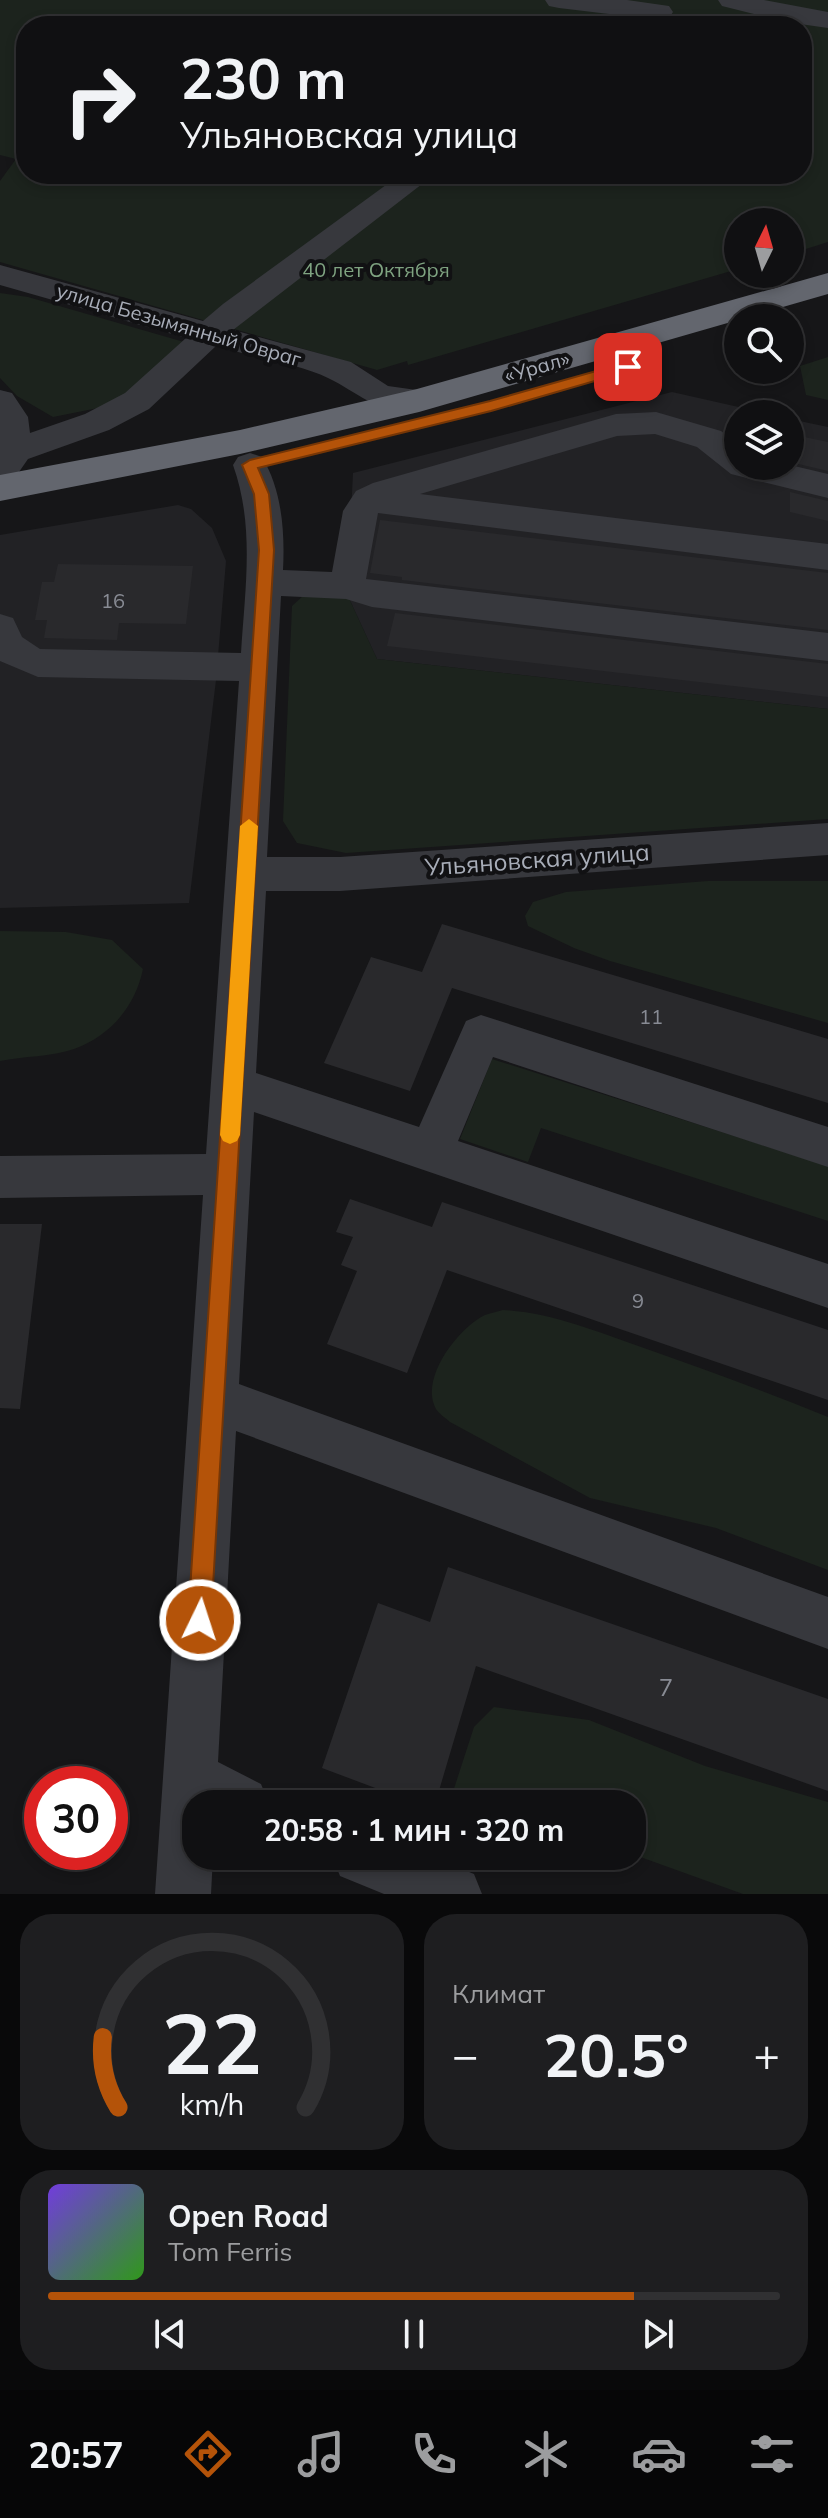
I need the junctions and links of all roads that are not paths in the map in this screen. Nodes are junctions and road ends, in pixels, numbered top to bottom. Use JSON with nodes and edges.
{"nodes":[{"id":1,"x":559,"y":0,"type":"edge"},
{"id":2,"x":732,"y":0,"type":"edge"},
{"id":3,"x":657,"y":13,"type":"edge"},
{"id":4,"x":800,"y":16,"type":"edge"},
{"id":5,"x":406,"y":184,"type":"edge"},
{"id":6,"x":0,"y":275,"type":"edge"},
{"id":7,"x":828,"y":283,"type":"edge"},
{"id":8,"x":828,"y":308,"type":"edge"},
{"id":9,"x":804,"y":316,"type":"edge"},
{"id":10,"x":212,"y":335,"type":"junction"},
{"id":11,"x":724,"y":339,"type":"edge"},
{"id":12,"x":355,"y":379,"type":"junction"},
{"id":13,"x":484,"y":395,"type":"junction"},
{"id":14,"x":419,"y":400,"type":"junction"},
{"id":15,"x":0,"y":401,"type":"edge"},
{"id":16,"x":340,"y":419,"type":"junction"},
{"id":17,"x":724,"y":451,"type":"edge"},
{"id":18,"x":245,"y":454,"type":"junction"},
{"id":19,"x":13,"y":471,"type":"edge"},
{"id":20,"x":802,"y":480,"type":"edge"},
{"id":21,"x":828,"y":486,"type":"edge"},
{"id":22,"x":368,"y":500,"type":"junction"},
{"id":23,"x":0,"y":512,"type":"edge"},
{"id":24,"x":828,"y":557,"type":"edge"},
{"id":25,"x":264,"y":582,"type":"junction"},
{"id":26,"x":347,"y":586,"type":"junction"},
{"id":27,"x":0,"y":628,"type":"edge"},
{"id":28,"x":828,"y":647,"type":"edge"},
{"id":29,"x":259,"y":667,"type":"junction"},
{"id":30,"x":828,"y":839,"type":"edge"},
{"id":31,"x":246,"y":874,"type":"junction"},
{"id":32,"x":233,"y":1085,"type":"junction"},
{"id":33,"x":828,"y":1147,"type":"edge"},
{"id":34,"x":431,"y":1152,"type":"junction"},
{"id":35,"x":228,"y":1174,"type":"junction"},
{"id":36,"x":0,"y":1177,"type":"edge"},
{"id":37,"x":828,"y":1286,"type":"edge"},
{"id":38,"x":214,"y":1399,"type":"junction"},
{"id":39,"x":828,"y":1623,"type":"edge"},
{"id":40,"x":190,"y":1777,"type":"junction"},
{"id":41,"x":215,"y":1790,"type":"edge"},
{"id":42,"x":395,"y":1870,"type":"edge"},
{"id":43,"x":183,"y":1894,"type":"edge"},
{"id":44,"x":454,"y":1894,"type":"edge"}],
"edges":[{"from":1,"to":3,"type":"street"},
{"from":2,"to":4,"type":"street"},
{"from":5,"to":10,"type":"street"},
{"from":6,"to":10,"type":"street","name":"улица Безымянный Овраг"},
{"from":7,"to":13,"type":"highway","name":"«Урал»"},
{"from":8,"to":9,"type":"highway"},
{"from":10,"to":12,"type":"street","name":"улица Безымянный Овраг"},
{"from":10,"to":19,"type":"street"},
{"from":11,"to":13,"type":"highway","name":"«Урал»"},
{"from":12,"to":14,"type":"street","name":"улица Безымянный Овраг"},
{"from":12,"to":16,"type":"street"},
{"from":13,"to":14,"type":"highway"},
{"from":13,"to":18,"type":"highway"},
{"from":14,"to":16,"type":"highway"},
{"from":15,"to":19,"type":"street"},
{"from":16,"to":18,"type":"highway"},
{"from":17,"to":22,"type":"street"},
{"from":18,"to":19,"type":"highway"},
{"from":18,"to":23,"type":"highway"},
{"from":18,"to":25,"type":"street"},
{"from":20,"to":21,"type":"street"},
{"from":22,"to":24,"type":"street"},
{"from":22,"to":26,"type":"street"},
{"from":25,"to":26,"type":"street"},
{"from":25,"to":29,"type":"street"},
{"from":26,"to":28,"type":"street"},
{"from":27,"to":29,"type":"street"},
{"from":29,"to":31,"type":"street"},
{"from":30,"to":31,"type":"street","name":"Ульяновская улица"},
{"from":31,"to":32,"type":"street"},
{"from":32,"to":34,"type":"street"},
{"from":32,"to":35,"type":"street"},
{"from":33,"to":34,"type":"street"},
{"from":34,"to":37,"type":"street"},
{"from":35,"to":36,"type":"street"},
{"from":35,"to":38,"type":"street"},
{"from":38,"to":39,"type":"street"},
{"from":38,"to":40,"type":"street"},
{"from":40,"to":41,"type":"street"},
{"from":40,"to":43,"type":"street"},
{"from":42,"to":44,"type":"street"}]}
